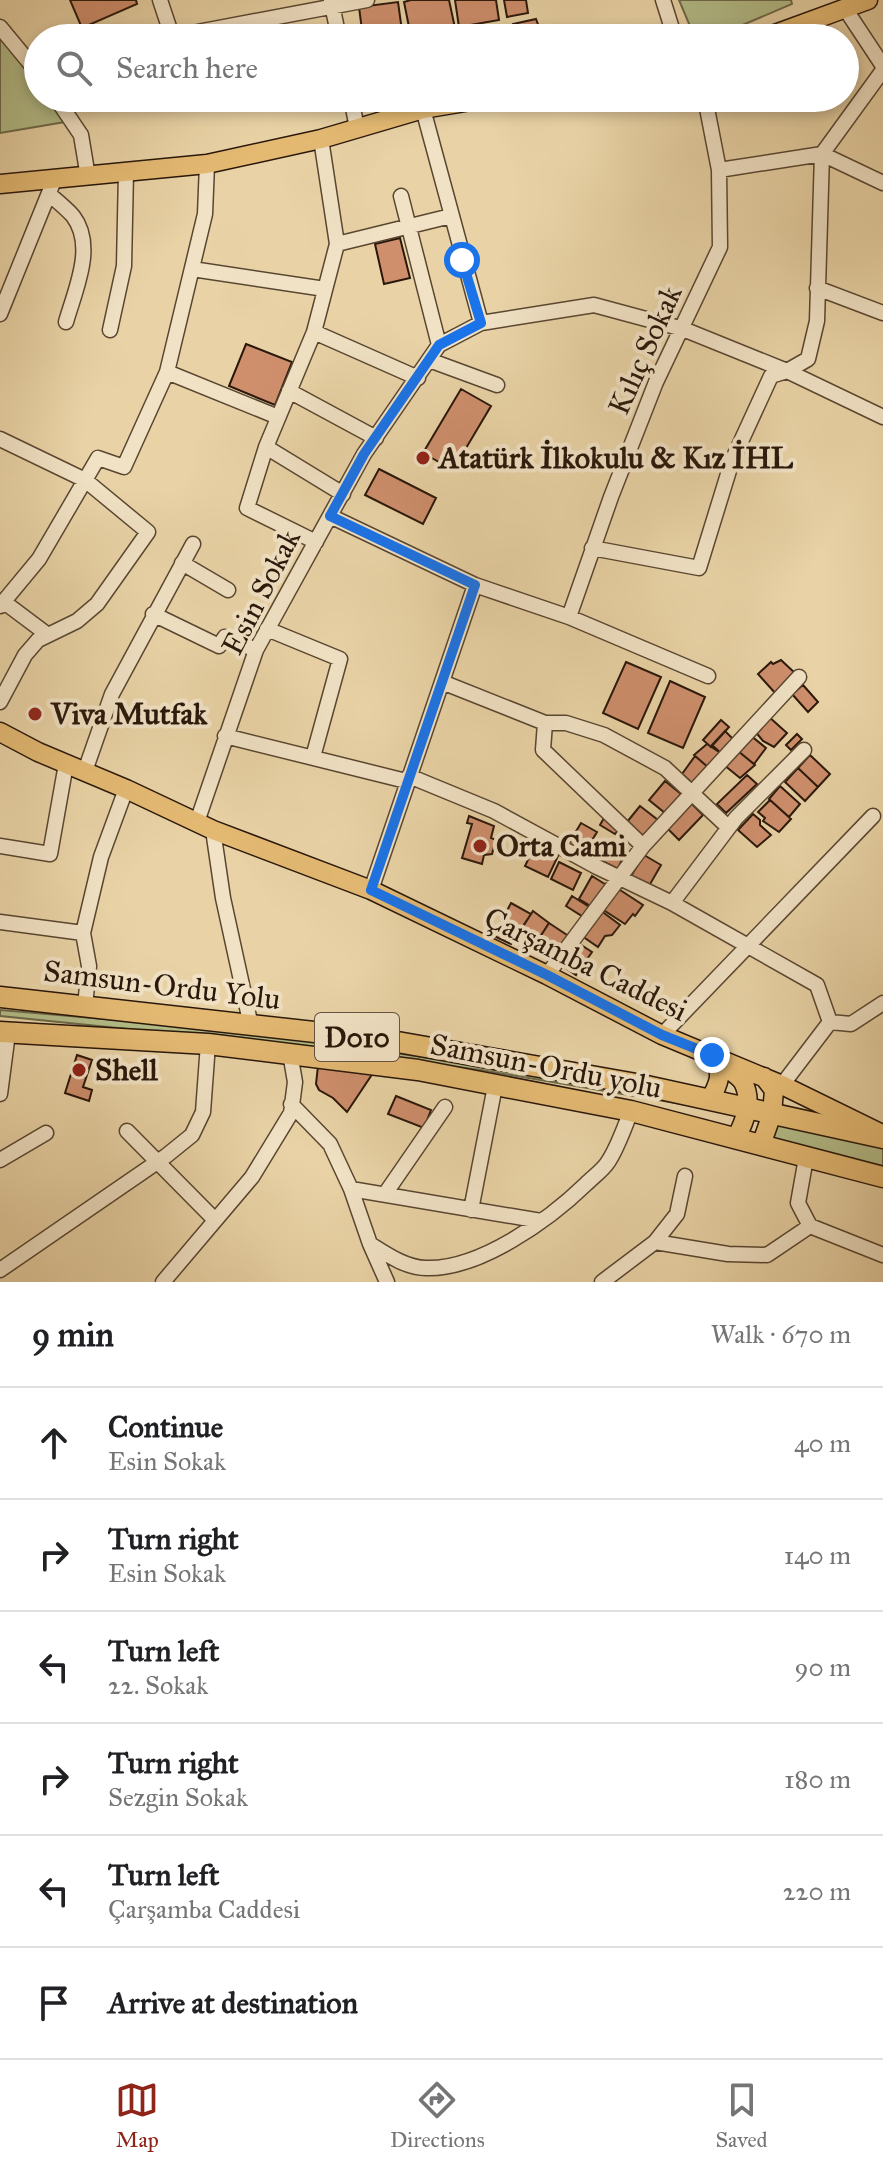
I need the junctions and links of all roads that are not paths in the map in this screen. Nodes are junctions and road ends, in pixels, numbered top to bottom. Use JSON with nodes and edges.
{"nodes":[{"id":1,"x":160,"y":0,"type":"edge"},
{"id":2,"x":367,"y":0,"type":"edge"},
{"id":3,"x":663,"y":0,"type":"edge"},
{"id":4,"x":868,"y":0,"type":"edge"},
{"id":5,"x":332,"y":3,"type":"edge"},
{"id":6,"x":846,"y":10,"type":"junction"},
{"id":7,"x":166,"y":24,"type":"edge"},
{"id":8,"x":231,"y":24,"type":"edge"},
{"id":9,"x":336,"y":24,"type":"edge"},
{"id":10,"x":671,"y":24,"type":"edge"},
{"id":11,"x":805,"y":24,"type":"edge"},
{"id":12,"x":855,"y":24,"type":"edge"},
{"id":13,"x":0,"y":27,"type":"edge"},
{"id":14,"x":859,"y":30,"type":"edge"},
{"id":15,"x":24,"y":56,"type":"edge"},
{"id":16,"x":883,"y":68,"type":"edge"},
{"id":17,"x":859,"y":102,"type":"edge"},
{"id":18,"x":65,"y":112,"type":"edge"},
{"id":19,"x":354,"y":112,"type":"edge"},
{"id":20,"x":413,"y":112,"type":"edge"},
{"id":21,"x":424,"y":112,"type":"edge"},
{"id":22,"x":708,"y":112,"type":"edge"},
{"id":23,"x":852,"y":112,"type":"edge"},
{"id":24,"x":357,"y":128,"type":"junction"},
{"id":25,"x":321,"y":139,"type":"junction"},
{"id":26,"x":822,"y":154,"type":"junction"},
{"id":27,"x":207,"y":164,"type":"junction"},
{"id":28,"x":719,"y":170,"type":"junction"},
{"id":29,"x":126,"y":172,"type":"junction"},
{"id":30,"x":88,"y":177,"type":"junction"},
{"id":31,"x":883,"y":183,"type":"edge"},
{"id":32,"x":0,"y":184,"type":"edge"},
{"id":33,"x":52,"y":186,"type":"junction"},
{"id":34,"x":401,"y":196,"type":"dead end"},
{"id":35,"x":451,"y":216,"type":"junction"},
{"id":36,"x":409,"y":228,"type":"junction"},
{"id":37,"x":337,"y":244,"type":"junction"},
{"id":38,"x":192,"y":269,"type":"junction"},
{"id":39,"x":817,"y":288,"type":"junction"},
{"id":40,"x":325,"y":289,"type":"junction"},
{"id":41,"x":883,"y":313,"type":"edge"},
{"id":42,"x":0,"y":314,"type":"edge"},
{"id":43,"x":66,"y":322,"type":"dead end"},
{"id":44,"x":481,"y":323,"type":"junction"},
{"id":45,"x":683,"y":329,"type":"junction"},
{"id":46,"x":110,"y":330,"type":"dead end"},
{"id":47,"x":314,"y":332,"type":"junction"},
{"id":48,"x":439,"y":345,"type":"junction"},
{"id":49,"x":429,"y":360,"type":"junction"},
{"id":50,"x":787,"y":371,"type":"junction"},
{"id":51,"x":167,"y":372,"type":"junction"},
{"id":52,"x":418,"y":378,"type":"junction"},
{"id":53,"x":497,"y":385,"type":"dead end"},
{"id":54,"x":289,"y":391,"type":"junction"},
{"id":55,"x":278,"y":417,"type":"junction"},
{"id":56,"x":883,"y":417,"type":"edge"},
{"id":57,"x":376,"y":438,"type":"junction"},
{"id":58,"x":0,"y":439,"type":"edge"},
{"id":59,"x":266,"y":447,"type":"junction"},
{"id":60,"x":85,"y":480,"type":"junction"},
{"id":61,"x":343,"y":494,"type":"junction"},
{"id":62,"x":330,"y":516,"type":"junction"},
{"id":63,"x":316,"y":542,"type":"junction"},
{"id":64,"x":193,"y":544,"type":"dead end"},
{"id":65,"x":592,"y":548,"type":"junction"},
{"id":66,"x":182,"y":563,"type":"junction"},
{"id":67,"x":475,"y":585,"type":"junction"},
{"id":68,"x":228,"y":590,"type":"dead end"},
{"id":69,"x":3,"y":598,"type":"edge"},
{"id":70,"x":153,"y":614,"type":"junction"},
{"id":71,"x":569,"y":617,"type":"junction"},
{"id":72,"x":267,"y":629,"type":"junction"},
{"id":73,"x":48,"y":635,"type":"junction"},
{"id":74,"x":256,"y":650,"type":"junction"},
{"id":75,"x":708,"y":676,"type":"dead end"},
{"id":76,"x":799,"y":677,"type":"dead end"},
{"id":77,"x":442,"y":682,"type":"junction"},
{"id":78,"x":0,"y":702,"type":"edge"},
{"id":79,"x":545,"y":723,"type":"junction"},
{"id":80,"x":0,"y":732,"type":"edge"},
{"id":81,"x":225,"y":736,"type":"junction"},
{"id":82,"x":804,"y":750,"type":"dead end"},
{"id":83,"x":313,"y":757,"type":"junction"},
{"id":84,"x":66,"y":764,"type":"junction"},
{"id":85,"x":85,"y":771,"type":"junction"},
{"id":86,"x":407,"y":779,"type":"junction"},
{"id":87,"x":126,"y":789,"type":"junction"},
{"id":88,"x":690,"y":794,"type":"junction"},
{"id":89,"x":873,"y":816,"type":"dead end"},
{"id":90,"x":205,"y":826,"type":"junction"},
{"id":91,"x":728,"y":827,"type":"junction"},
{"id":92,"x":0,"y":846,"type":"edge"},
{"id":93,"x":643,"y":846,"type":"junction"},
{"id":94,"x":619,"y":879,"type":"junction"},
{"id":95,"x":371,"y":890,"type":"junction"},
{"id":96,"x":672,"y":903,"type":"junction"},
{"id":97,"x":0,"y":922,"type":"edge"},
{"id":98,"x":83,"y":933,"type":"junction"},
{"id":99,"x":746,"y":945,"type":"junction"},
{"id":100,"x":547,"y":975,"type":"junction"},
{"id":101,"x":0,"y":997,"type":"edge"},
{"id":102,"x":883,"y":1003,"type":"edge"},
{"id":103,"x":85,"y":1006,"type":"junction"},
{"id":104,"x":830,"y":1022,"type":"junction"},
{"id":105,"x":251,"y":1026,"type":"junction"},
{"id":106,"x":4,"y":1032,"type":"edge"},
{"id":107,"x":662,"y":1035,"type":"junction"},
{"id":108,"x":208,"y":1044,"type":"junction"},
{"id":109,"x":290,"y":1053,"type":"junction"},
{"id":110,"x":712,"y":1055,"type":"junction"},
{"id":111,"x":763,"y":1076,"type":"junction"},
{"id":112,"x":782,"y":1085,"type":"junction"},
{"id":113,"x":495,"y":1086,"type":"junction"},
{"id":114,"x":0,"y":1094,"type":"edge"},
{"id":115,"x":710,"y":1100,"type":"junction"},
{"id":116,"x":291,"y":1104,"type":"junction"},
{"id":117,"x":445,"y":1107,"type":"dead end"},
{"id":118,"x":748,"y":1109,"type":"junction"},
{"id":119,"x":631,"y":1111,"type":"junction"},
{"id":120,"x":772,"y":1114,"type":"junction"},
{"id":121,"x":127,"y":1131,"type":"dead end"},
{"id":122,"x":46,"y":1133,"type":"dead end"},
{"id":123,"x":883,"y":1136,"type":"edge"},
{"id":124,"x":736,"y":1138,"type":"junction"},
{"id":125,"x":761,"y":1145,"type":"junction"},
{"id":126,"x":806,"y":1158,"type":"junction"},
{"id":127,"x":0,"y":1160,"type":"edge"},
{"id":128,"x":157,"y":1162,"type":"junction"},
{"id":129,"x":685,"y":1176,"type":"dead end"},
{"id":130,"x":883,"y":1177,"type":"edge"},
{"id":131,"x":351,"y":1189,"type":"junction"},
{"id":132,"x":385,"y":1194,"type":"junction"},
{"id":133,"x":471,"y":1210,"type":"junction"},
{"id":134,"x":215,"y":1220,"type":"junction"},
{"id":135,"x":541,"y":1221,"type":"junction"},
{"id":136,"x":810,"y":1226,"type":"junction"},
{"id":137,"x":655,"y":1242,"type":"junction"},
{"id":138,"x":370,"y":1244,"type":"junction"},
{"id":139,"x":883,"y":1255,"type":"edge"},
{"id":140,"x":0,"y":1270,"type":"edge"},
{"id":141,"x":163,"y":1282,"type":"edge"},
{"id":142,"x":387,"y":1282,"type":"edge"},
{"id":143,"x":602,"y":1282,"type":"edge"}],
"edges":[{"from":1,"to":7,"type":"street"},
{"from":2,"to":5,"type":"street"},
{"from":3,"to":10,"type":"street"},
{"from":4,"to":6,"type":"main road"},
{"from":5,"to":8,"type":"street"},
{"from":5,"to":9,"type":"street"},
{"from":6,"to":11,"type":"main road"},
{"from":6,"to":12,"type":"street"},
{"from":13,"to":15,"type":"street"},
{"from":14,"to":16,"type":"street"},
{"from":16,"to":17,"type":"street"},
{"from":18,"to":30,"type":"street"},
{"from":19,"to":24,"type":"street"},
{"from":20,"to":24,"type":"main road"},
{"from":21,"to":35,"type":"street"},
{"from":22,"to":28,"type":"street","name":"Kılıç Sokak"},
{"from":23,"to":26,"type":"street"},
{"from":24,"to":25,"type":"main road"},
{"from":25,"to":27,"type":"main road"},
{"from":25,"to":37,"type":"street"},
{"from":26,"to":28,"type":"street"},
{"from":26,"to":31,"type":"street"},
{"from":26,"to":39,"type":"street"},
{"from":27,"to":29,"type":"main road"},
{"from":27,"to":38,"type":"street"},
{"from":28,"to":45,"type":"street","name":"Kılıç Sokak"},
{"from":29,"to":30,"type":"main road"},
{"from":29,"to":46,"type":"street"},
{"from":30,"to":33,"type":"main road"},
{"from":32,"to":33,"type":"main road"},
{"from":33,"to":42,"type":"street"},
{"from":33,"to":43,"type":"street"},
{"from":34,"to":36,"type":"street"},
{"from":35,"to":36,"type":"street"},
{"from":35,"to":44,"type":"street"},
{"from":36,"to":37,"type":"street"},
{"from":36,"to":48,"type":"street"},
{"from":37,"to":40,"type":"street"},
{"from":38,"to":40,"type":"street"},
{"from":38,"to":51,"type":"street"},
{"from":39,"to":41,"type":"street"},
{"from":39,"to":50,"type":"street"},
{"from":40,"to":47,"type":"street"},
{"from":44,"to":45,"type":"street","name":"Esin Sokak"},
{"from":44,"to":48,"type":"street","name":"Esin Sokak"},
{"from":45,"to":50,"type":"street","name":"Esin Sokak"},
{"from":45,"to":65,"type":"street","name":"Kılıç Sokak"},
{"from":47,"to":52,"type":"street"},
{"from":47,"to":54,"type":"street"},
{"from":48,"to":49,"type":"street","name":"Esin Sokak"},
{"from":49,"to":52,"type":"street","name":"Esin Sokak"},
{"from":49,"to":53,"type":"street"},
{"from":50,"to":56,"type":"street","name":"Esin Sokak"},
{"from":50,"to":65,"type":"street"},
{"from":51,"to":55,"type":"street"},
{"from":51,"to":60,"type":"street"},
{"from":52,"to":57,"type":"street","name":"Esin Sokak"},
{"from":54,"to":55,"type":"street"},
{"from":54,"to":57,"type":"street"},
{"from":55,"to":59,"type":"street"},
{"from":57,"to":61,"type":"street","name":"Esin Sokak"},
{"from":58,"to":60,"type":"street"},
{"from":59,"to":61,"type":"street"},
{"from":59,"to":63,"type":"street"},
{"from":60,"to":69,"type":"street"},
{"from":60,"to":73,"type":"street"},
{"from":61,"to":62,"type":"street","name":"Esin Sokak"},
{"from":62,"to":63,"type":"street","name":"Esin Sokak"},
{"from":62,"to":67,"type":"street"},
{"from":63,"to":72,"type":"street","name":"Esin Sokak"},
{"from":64,"to":66,"type":"street"},
{"from":65,"to":71,"type":"street","name":"Kılıç Sokak"},
{"from":66,"to":68,"type":"street"},
{"from":66,"to":70,"type":"street"},
{"from":67,"to":71,"type":"street"},
{"from":67,"to":77,"type":"street"},
{"from":69,"to":73,"type":"street"},
{"from":70,"to":74,"type":"street"},
{"from":70,"to":85,"type":"street"},
{"from":71,"to":75,"type":"street"},
{"from":72,"to":74,"type":"street","name":"Esin Sokak"},
{"from":72,"to":83,"type":"street"},
{"from":73,"to":78,"type":"street"},
{"from":74,"to":81,"type":"street","name":"Esin Sokak"},
{"from":76,"to":88,"type":"street"},
{"from":77,"to":79,"type":"street"},
{"from":77,"to":86,"type":"street"},
{"from":79,"to":88,"type":"street"},
{"from":79,"to":93,"type":"street"},
{"from":80,"to":84,"type":"main road","name":"Çarşamba Caddesi"},
{"from":81,"to":83,"type":"street"},
{"from":81,"to":90,"type":"street","name":"Esin Sokak"},
{"from":82,"to":91,"type":"street"},
{"from":83,"to":86,"type":"street"},
{"from":84,"to":85,"type":"main road","name":"Çarşamba Caddesi"},
{"from":84,"to":92,"type":"street"},
{"from":85,"to":87,"type":"main road","name":"Çarşamba Caddesi"},
{"from":86,"to":94,"type":"street"},
{"from":86,"to":95,"type":"street"},
{"from":87,"to":90,"type":"main road","name":"Çarşamba Caddesi"},
{"from":87,"to":98,"type":"street"},
{"from":88,"to":91,"type":"street"},
{"from":88,"to":93,"type":"street"},
{"from":89,"to":99,"type":"street"},
{"from":90,"to":95,"type":"main road","name":"Çarşamba Caddesi"},
{"from":90,"to":105,"type":"street"},
{"from":91,"to":96,"type":"street"},
{"from":93,"to":94,"type":"street"},
{"from":94,"to":96,"type":"street"},
{"from":94,"to":100,"type":"street"},
{"from":95,"to":100,"type":"main road","name":"Çarşamba Caddesi"},
{"from":96,"to":99,"type":"street"},
{"from":97,"to":98,"type":"street"},
{"from":98,"to":103,"type":"street"},
{"from":99,"to":104,"type":"street"},
{"from":99,"to":107,"type":"street"},
{"from":100,"to":107,"type":"main road","name":"Çarşamba Caddesi"},
{"from":101,"to":103,"type":"highway","name":"Samsun-Ordu Yolu","number":"D010"},
{"from":102,"to":104,"type":"street"},
{"from":103,"to":105,"type":"highway","name":"Samsun-Ordu Yolu","number":"D010"},
{"from":104,"to":112,"type":"street"},
{"from":105,"to":115,"type":"highway","name":"Samsun-Ordu Yolu","number":"D010"},
{"from":106,"to":108,"type":"highway","name":"Samsun-Ordu yolu","number":"D010"},
{"from":106,"to":114,"type":"street"},
{"from":107,"to":110,"type":"main road","name":"Çarşamba Caddesi"},
{"from":108,"to":109,"type":"highway","name":"Samsun-Ordu yolu","number":"D010"},
{"from":108,"to":128,"type":"street"},
{"from":109,"to":113,"type":"highway","name":"Samsun-Ordu yolu","number":"D010"},
{"from":109,"to":116,"type":"street"},
{"from":110,"to":111,"type":"main road","name":"Çarşamba Caddesi"},
{"from":110,"to":115,"type":"main road"},
{"from":110,"to":118,"type":"main road"},
{"from":111,"to":112,"type":"main road","name":"Çarşamba Caddesi"},
{"from":111,"to":120,"type":"main road"},
{"from":112,"to":123,"type":"main road","name":"Çarşamba Caddesi"},
{"from":113,"to":119,"type":"highway","name":"Samsun-Ordu yolu","number":"D010"},
{"from":113,"to":133,"type":"street"},
{"from":115,"to":118,"type":"highway","name":"Samsun-Ordu Yolu","number":"D010"},
{"from":116,"to":131,"type":"street"},
{"from":116,"to":134,"type":"street"},
{"from":117,"to":132,"type":"street"},
{"from":118,"to":120,"type":"highway","name":"Samsun-Ordu Yolu","number":"D010"},
{"from":118,"to":124,"type":"main road"},
{"from":119,"to":124,"type":"highway","name":"Samsun-Ordu yolu","number":"D010"},
{"from":119,"to":135,"type":"street"},
{"from":120,"to":123,"type":"highway","name":"Samsun-Ordu Yolu","number":"D010"},
{"from":120,"to":125,"type":"main road"},
{"from":121,"to":128,"type":"street"},
{"from":122,"to":127,"type":"street"},
{"from":124,"to":125,"type":"highway","name":"Samsun-Ordu yolu","number":"D010"},
{"from":125,"to":126,"type":"highway","name":"Samsun-Ordu yolu","number":"D010"},
{"from":126,"to":130,"type":"highway","name":"Samsun-Ordu yolu","number":"D010"},
{"from":126,"to":136,"type":"street"},
{"from":128,"to":134,"type":"street"},
{"from":128,"to":140,"type":"street"},
{"from":129,"to":137,"type":"street"},
{"from":131,"to":132,"type":"street"},
{"from":131,"to":138,"type":"street"},
{"from":132,"to":133,"type":"street"},
{"from":133,"to":135,"type":"street"},
{"from":134,"to":141,"type":"street"},
{"from":135,"to":138,"type":"street"},
{"from":136,"to":137,"type":"street"},
{"from":136,"to":139,"type":"street"},
{"from":137,"to":143,"type":"street"},
{"from":138,"to":142,"type":"street"}]}
